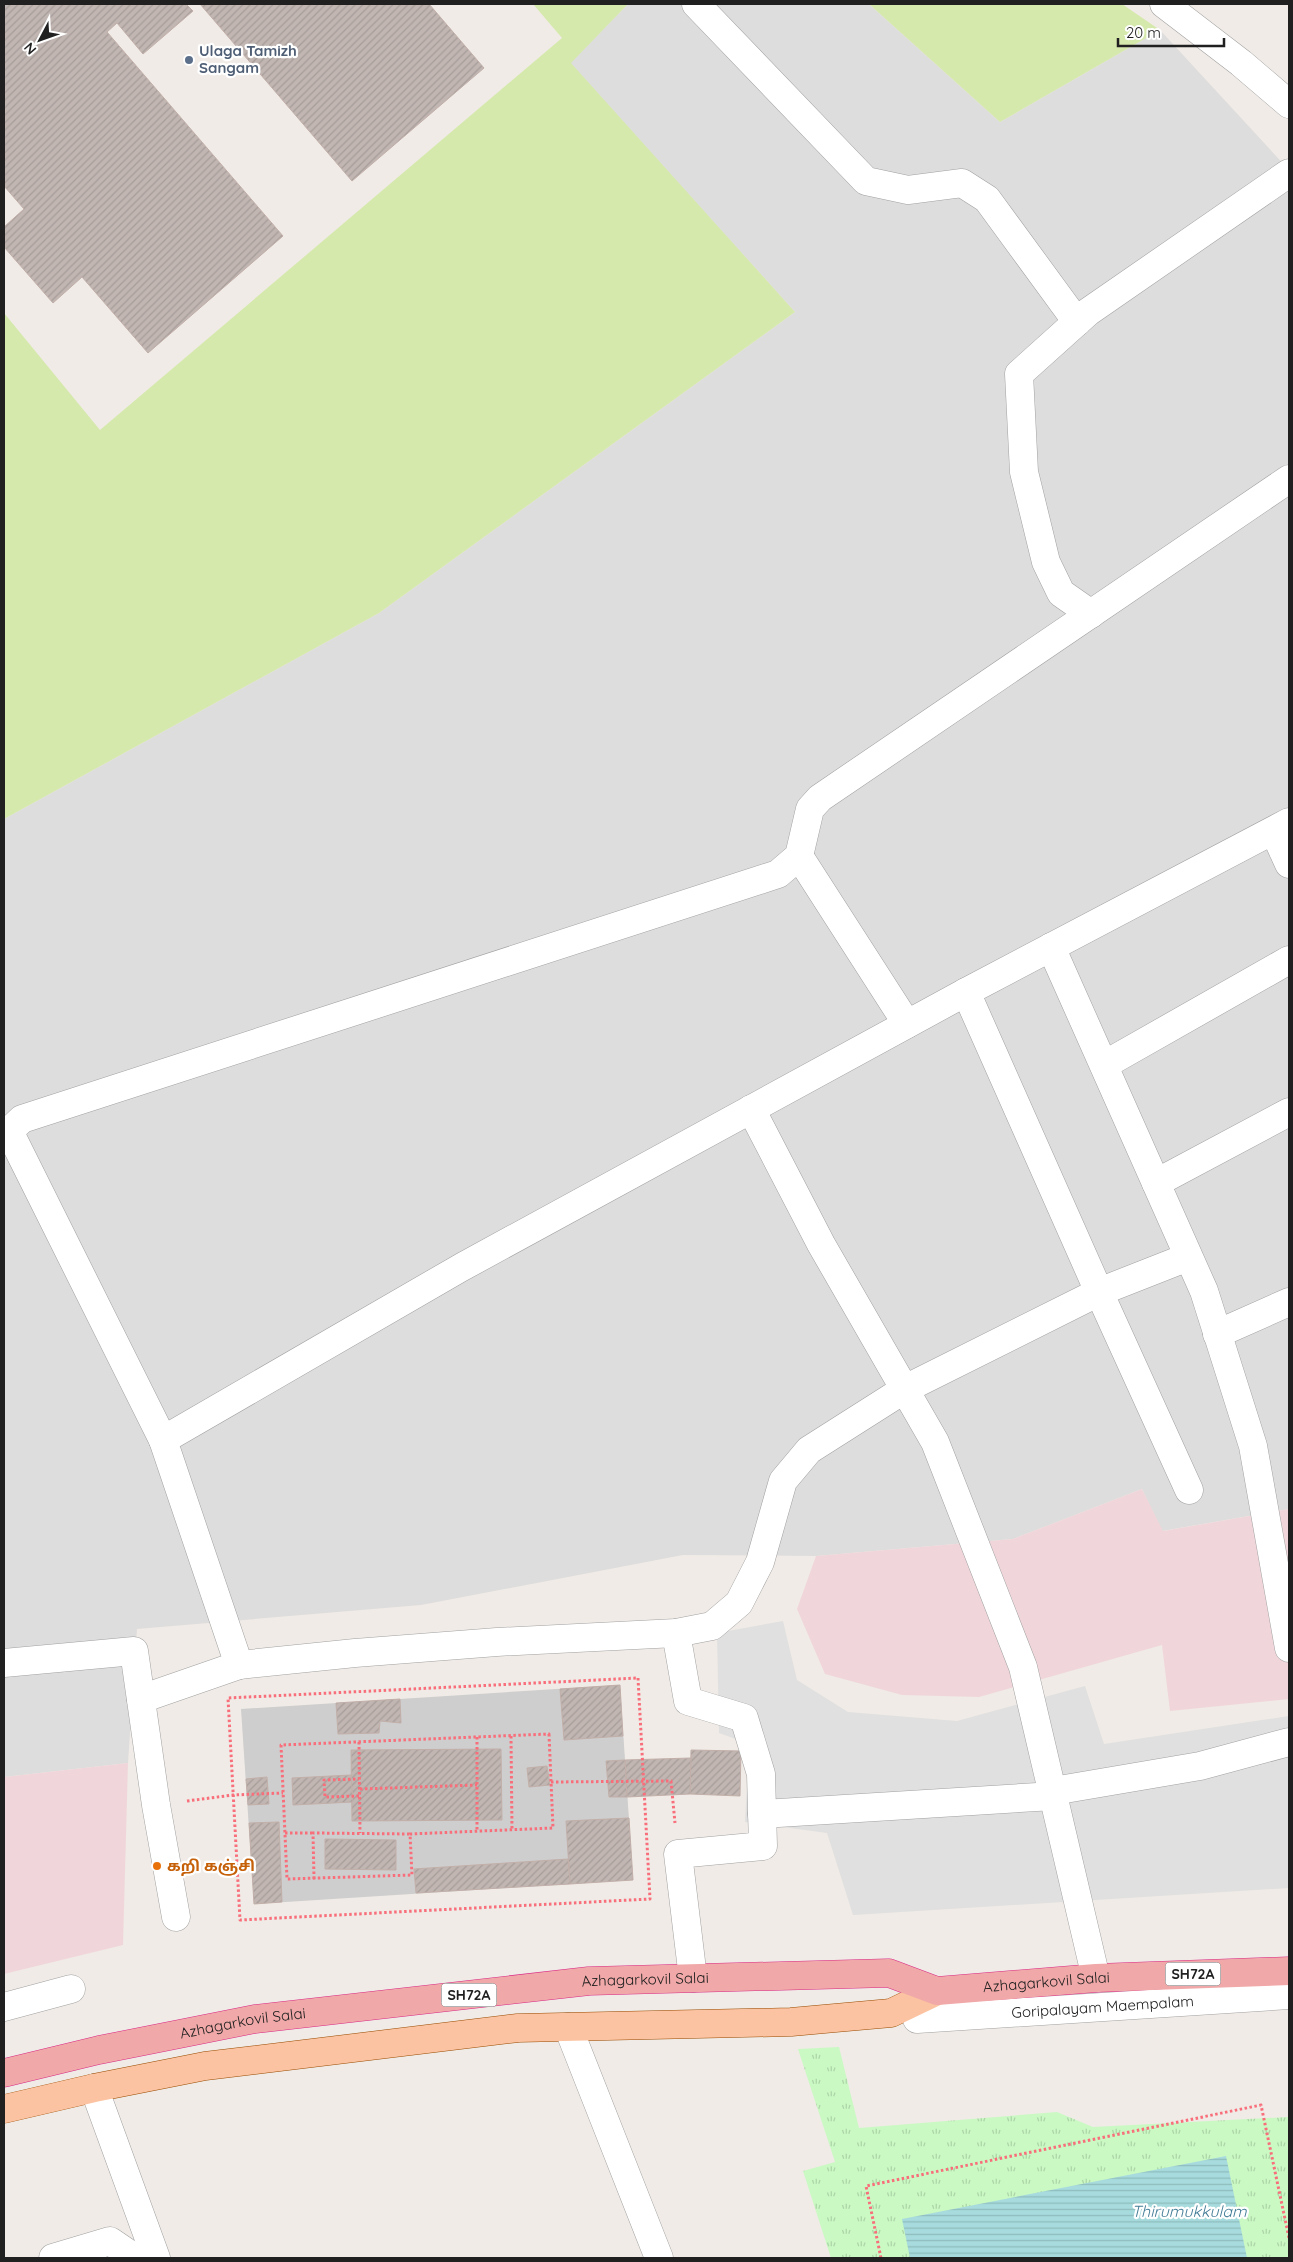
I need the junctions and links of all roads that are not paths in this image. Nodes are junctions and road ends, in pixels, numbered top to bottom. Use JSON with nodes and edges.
{"nodes":[{"id":1,"x":696,"y":4,"type":"edge"},
{"id":2,"x":1164,"y":4,"type":"edge"},
{"id":3,"x":1289,"y":104,"type":"edge"},
{"id":4,"x":1289,"y":173,"type":"edge"},
{"id":5,"x":1077,"y":322,"type":"junction"},
{"id":6,"x":1289,"y":479,"type":"edge"},
{"id":7,"x":1091,"y":614,"type":"junction"},
{"id":8,"x":1281,"y":826,"type":"edge"},
{"id":9,"x":799,"y":856,"type":"junction"},
{"id":10,"x":1289,"y":864,"type":"edge"},
{"id":11,"x":1052,"y":947,"type":"junction"},
{"id":12,"x":1289,"y":960,"type":"edge"},
{"id":13,"x":966,"y":992,"type":"junction"},
{"id":14,"x":907,"y":1024,"type":"junction"},
{"id":15,"x":1104,"y":1065,"type":"junction"},
{"id":16,"x":751,"y":1109,"type":"junction"},
{"id":17,"x":1289,"y":1112,"type":"edge"},
{"id":18,"x":6,"y":1133,"type":"edge"},
{"id":19,"x":1156,"y":1182,"type":"junction"},
{"id":20,"x":1188,"y":1257,"type":"junction"},
{"id":21,"x":1099,"y":1292,"type":"junction"},
{"id":22,"x":1289,"y":1302,"type":"edge"},
{"id":23,"x":1217,"y":1334,"type":"junction"},
{"id":24,"x":905,"y":1389,"type":"junction"},
{"id":25,"x":163,"y":1440,"type":"junction"},
{"id":26,"x":1189,"y":1490,"type":"dead end"},
{"id":27,"x":676,"y":1633,"type":"junction"},
{"id":28,"x":1289,"y":1648,"type":"edge"},
{"id":29,"x":4,"y":1663,"type":"edge"},
{"id":30,"x":239,"y":1665,"type":"junction"},
{"id":31,"x":141,"y":1699,"type":"junction"},
{"id":32,"x":1289,"y":1742,"type":"edge"},
{"id":33,"x":1054,"y":1794,"type":"junction"},
{"id":34,"x":762,"y":1814,"type":"junction"},
{"id":35,"x":176,"y":1917,"type":"dead end"},
{"id":36,"x":1289,"y":1971,"type":"edge"},
{"id":37,"x":693,"y":1978,"type":"junction"},
{"id":38,"x":1096,"y":1978,"type":"junction"},
{"id":39,"x":71,"y":1989,"type":"dead end"},
{"id":40,"x":937,"y":1992,"type":"junction"},
{"id":41,"x":1289,"y":1995,"type":"edge"},
{"id":42,"x":4,"y":2007,"type":"edge"},
{"id":43,"x":917,"y":2019,"type":"dead end"},
{"id":44,"x":568,"y":2027,"type":"junction"},
{"id":45,"x":4,"y":2072,"type":"edge"},
{"id":46,"x":94,"y":2088,"type":"junction"},
{"id":47,"x":4,"y":2109,"type":"edge"},
{"id":48,"x":52,"y":2258,"type":"edge"},
{"id":49,"x":135,"y":2258,"type":"edge"},
{"id":50,"x":156,"y":2258,"type":"edge"},
{"id":51,"x":659,"y":2258,"type":"edge"}],
"edges":[{"from":1,"to":5,"type":"street"},
{"from":2,"to":3,"type":"street"},
{"from":4,"to":5,"type":"street"},
{"from":5,"to":7,"type":"street"},
{"from":6,"to":7,"type":"street"},
{"from":7,"to":9,"type":"street"},
{"from":8,"to":10,"type":"street"},
{"from":8,"to":11,"type":"street"},
{"from":9,"to":14,"type":"street"},
{"from":9,"to":18,"type":"street"},
{"from":11,"to":13,"type":"street"},
{"from":11,"to":15,"type":"street"},
{"from":12,"to":15,"type":"street"},
{"from":13,"to":14,"type":"street"},
{"from":13,"to":21,"type":"street"},
{"from":14,"to":16,"type":"street"},
{"from":15,"to":19,"type":"street"},
{"from":16,"to":24,"type":"street"},
{"from":16,"to":25,"type":"street"},
{"from":17,"to":19,"type":"street"},
{"from":18,"to":25,"type":"street"},
{"from":19,"to":20,"type":"street"},
{"from":20,"to":21,"type":"street"},
{"from":20,"to":23,"type":"street"},
{"from":21,"to":24,"type":"street"},
{"from":21,"to":26,"type":"street"},
{"from":22,"to":23,"type":"street"},
{"from":23,"to":28,"type":"street"},
{"from":24,"to":27,"type":"street"},
{"from":24,"to":33,"type":"street"},
{"from":25,"to":30,"type":"street"},
{"from":27,"to":30,"type":"street"},
{"from":27,"to":34,"type":"street"},
{"from":29,"to":31,"type":"street"},
{"from":30,"to":31,"type":"street"},
{"from":31,"to":35,"type":"street"},
{"from":32,"to":33,"type":"street"},
{"from":33,"to":34,"type":"street"},
{"from":33,"to":38,"type":"street"},
{"from":34,"to":37,"type":"street"},
{"from":36,"to":38,"type":"highway","name":"Azhagarkovil Salai","number":"SH72A"},
{"from":37,"to":40,"type":"highway","name":"Azhagarkovil Salai","number":"SH72A"},
{"from":37,"to":45,"type":"highway","name":"Azhagarkovil Salai","number":"SH72A"},
{"from":38,"to":40,"type":"highway","name":"Azhagarkovil Salai","number":"SH72A"},
{"from":39,"to":42,"type":"street"},
{"from":40,"to":44,"type":"main road"},
{"from":41,"to":43,"type":"street","name":"Goripalayam Maempalam"},
{"from":44,"to":46,"type":"main road"},
{"from":44,"to":51,"type":"street"},
{"from":46,"to":47,"type":"main road"},
{"from":46,"to":50,"type":"street"},
{"from":48,"to":49,"type":"street"}]}
